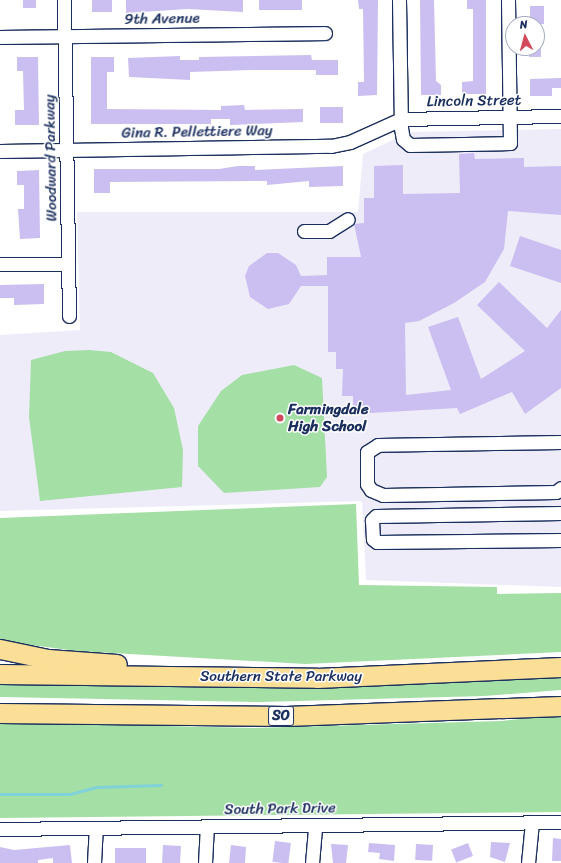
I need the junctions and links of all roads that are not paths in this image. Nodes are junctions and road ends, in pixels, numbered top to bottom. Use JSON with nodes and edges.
{"nodes":[{"id":1,"x":64,"y":0,"type":"edge"},
{"id":2,"x":399,"y":0,"type":"edge"},
{"id":3,"x":508,"y":0,"type":"edge"},
{"id":4,"x":325,"y":33,"type":"dead end"},
{"id":5,"x":65,"y":36,"type":"junction"},
{"id":6,"x":0,"y":37,"type":"edge"},
{"id":7,"x":510,"y":116,"type":"junction"},
{"id":8,"x":561,"y":116,"type":"edge"},
{"id":9,"x":395,"y":121,"type":"junction"},
{"id":10,"x":66,"y":149,"type":"junction"},
{"id":11,"x":0,"y":151,"type":"edge"},
{"id":12,"x":348,"y":219,"type":"dead end"},
{"id":13,"x":304,"y":231,"type":"dead end"},
{"id":14,"x":0,"y":264,"type":"edge"},
{"id":15,"x":68,"y":264,"type":"junction"},
{"id":16,"x":69,"y":316,"type":"dead end"},
{"id":17,"x":561,"y":442,"type":"edge"},
{"id":18,"x":561,"y":488,"type":"edge"},
{"id":19,"x":561,"y":513,"type":"edge"},
{"id":20,"x":561,"y":540,"type":"edge"},
{"id":21,"x":0,"y":649,"type":"edge"},
{"id":22,"x":561,"y":667,"type":"edge"},
{"id":23,"x":0,"y":674,"type":"edge"},
{"id":24,"x":317,"y":678,"type":"junction"},
{"id":25,"x":561,"y":706,"type":"edge"},
{"id":26,"x":0,"y":713,"type":"edge"},
{"id":27,"x":532,"y":822,"type":"junction"},
{"id":28,"x":561,"y":822,"type":"edge"},
{"id":29,"x":315,"y":824,"type":"junction"},
{"id":30,"x":207,"y":826,"type":"junction"},
{"id":31,"x":96,"y":828,"type":"junction"},
{"id":32,"x":0,"y":829,"type":"edge"},
{"id":33,"x":94,"y":863,"type":"edge"},
{"id":34,"x":205,"y":863,"type":"edge"},
{"id":35,"x":312,"y":863,"type":"edge"},
{"id":36,"x":528,"y":863,"type":"edge"}],
"edges":[{"from":1,"to":5,"type":"street","name":"Woodward Parkway"},
{"from":2,"to":9,"type":"street"},
{"from":3,"to":7,"type":"street"},
{"from":4,"to":5,"type":"street","name":"9th Avenue"},
{"from":5,"to":6,"type":"street","name":"9th Avenue"},
{"from":5,"to":10,"type":"street","name":"Woodward Parkway"},
{"from":7,"to":8,"type":"street","name":"Lincoln Street"},
{"from":7,"to":9,"type":"street","name":"Lincoln Street"},
{"from":7,"to":9,"type":"street"},
{"from":9,"to":10,"type":"street","name":"Gina R. Pellettiere Way"},
{"from":10,"to":11,"type":"street","name":"Gina R. Pellettiere Way"},
{"from":10,"to":15,"type":"street","name":"Woodward Parkway"},
{"from":12,"to":13,"type":"street"},
{"from":14,"to":15,"type":"street"},
{"from":15,"to":16,"type":"street","name":"Woodward Parkway"},
{"from":17,"to":18,"type":"street"},
{"from":19,"to":20,"type":"street"},
{"from":21,"to":24,"type":"highway"},
{"from":22,"to":24,"type":"highway","name":"Southern State Parkway"},
{"from":23,"to":24,"type":"highway","name":"Southern State Parkway"},
{"from":25,"to":26,"type":"highway","number":"SO"},
{"from":27,"to":28,"type":"street","name":"South Park Drive"},
{"from":27,"to":29,"type":"street","name":"South Park Drive"},
{"from":27,"to":36,"type":"street"},
{"from":29,"to":30,"type":"street","name":"South Park Drive"},
{"from":29,"to":35,"type":"street"},
{"from":30,"to":31,"type":"street","name":"South Park Drive"},
{"from":30,"to":34,"type":"street"},
{"from":31,"to":32,"type":"street","name":"South Park Drive"},
{"from":31,"to":33,"type":"street"}]}
